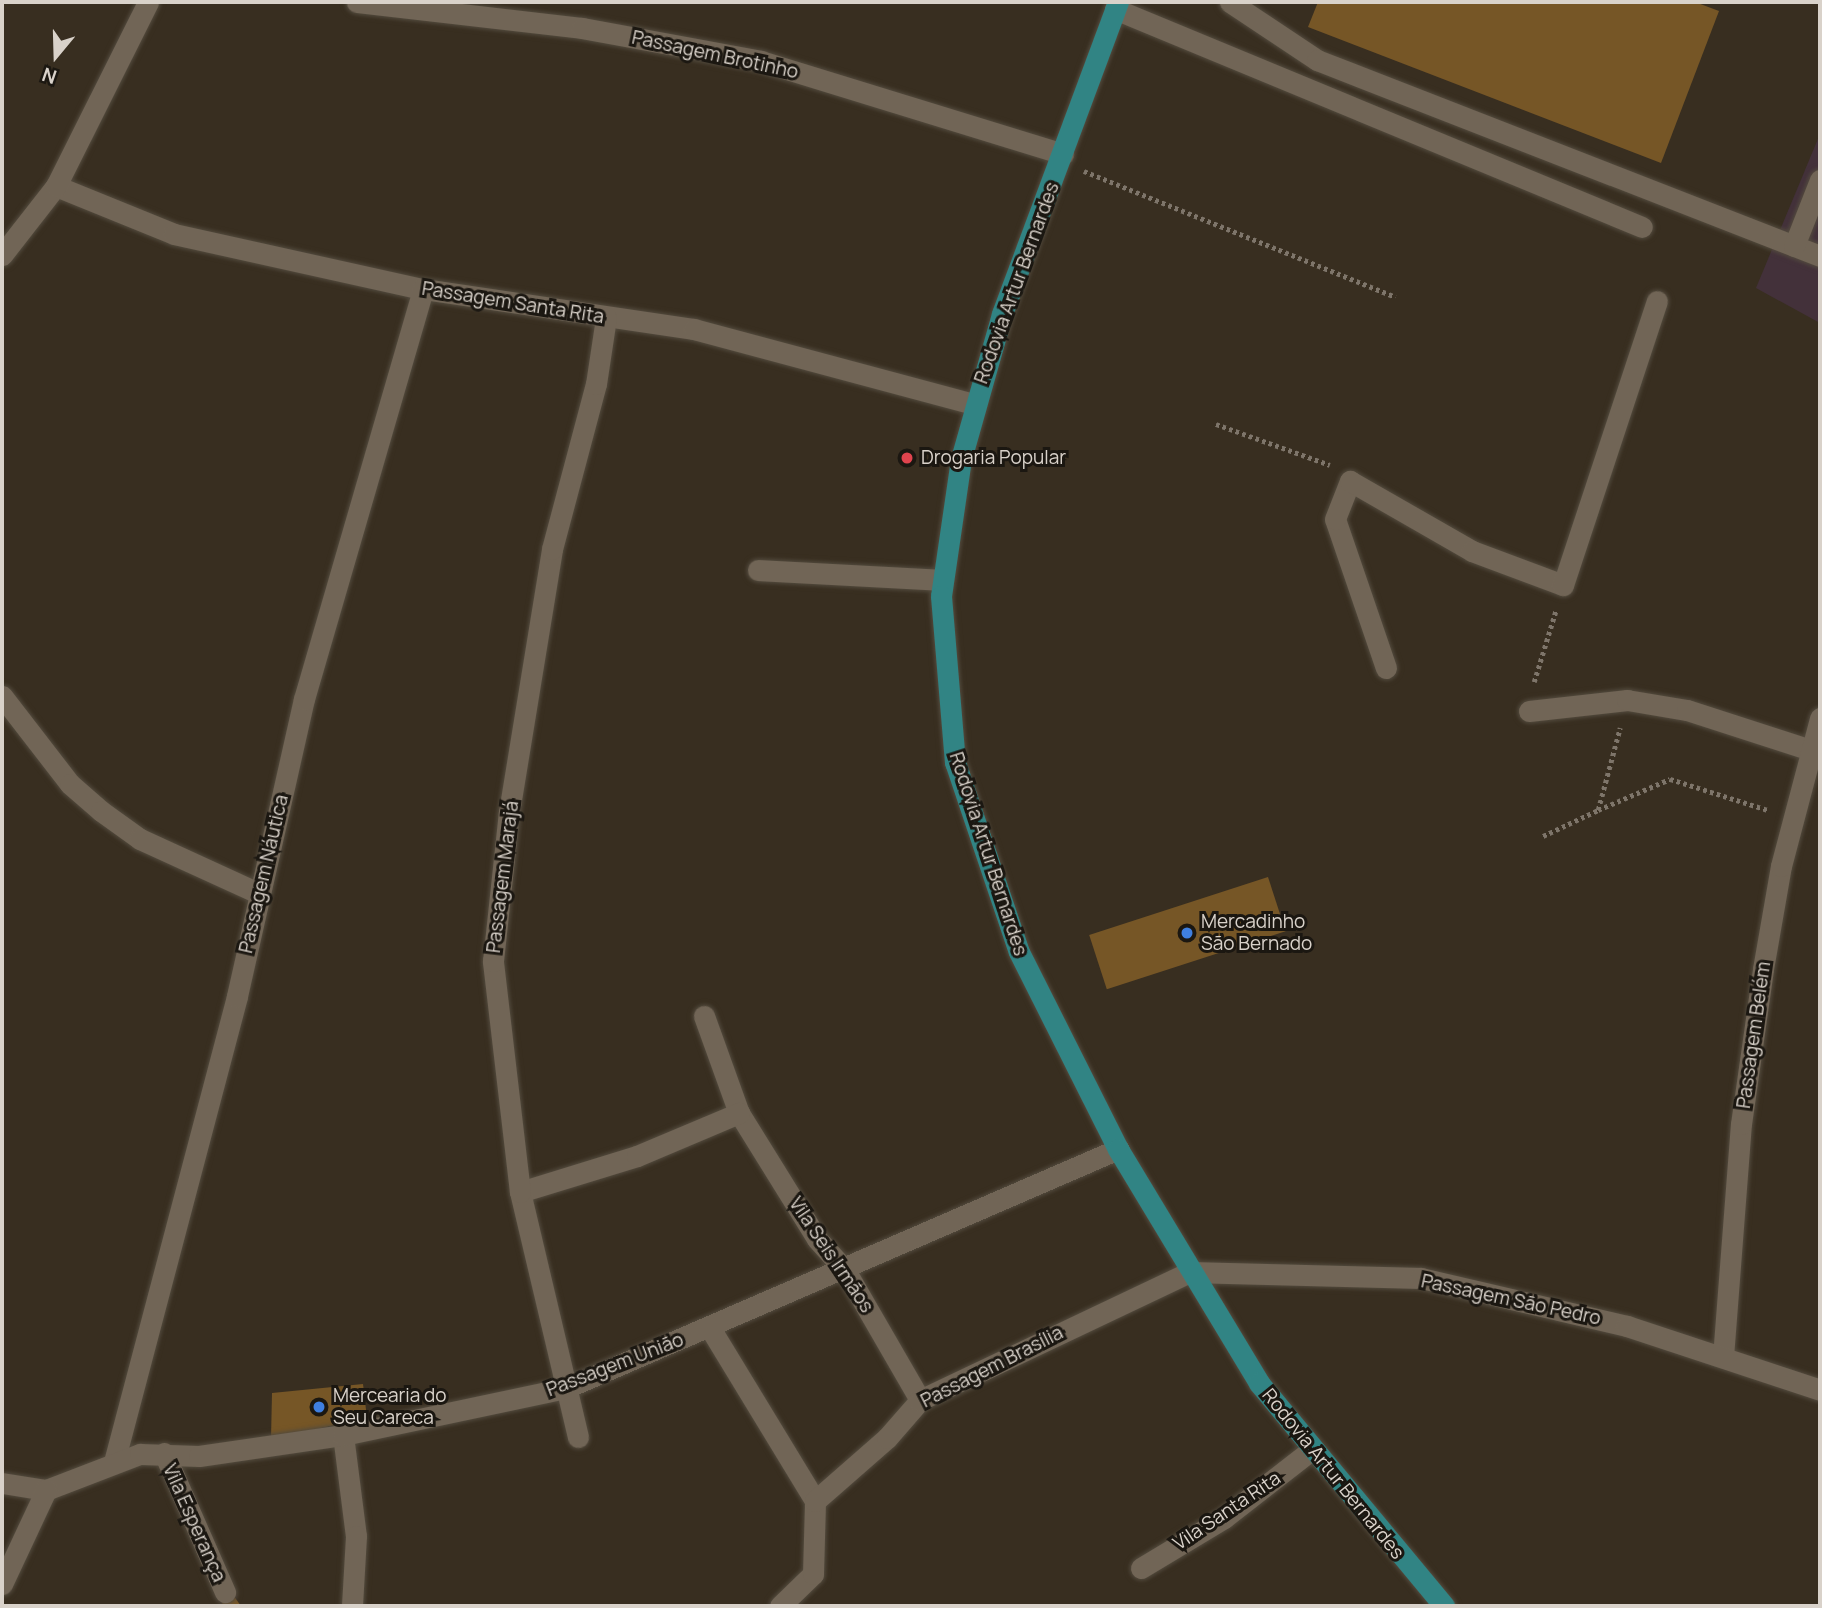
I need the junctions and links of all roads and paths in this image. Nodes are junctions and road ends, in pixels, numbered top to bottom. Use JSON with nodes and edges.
{"nodes":[{"id":1,"x":148,"y":2,"type":"edge"},
{"id":2,"x":357,"y":2,"type":"edge"},
{"id":3,"x":1230,"y":2,"type":"edge"},
{"id":4,"x":1116,"y":6,"type":"edge"},
{"id":5,"x":1062,"y":158,"type":"junction"},
{"id":6,"x":1820,"y":180,"type":"edge"},
{"id":7,"x":56,"y":187,"type":"junction"},
{"id":8,"x":1642,"y":227,"type":"dead end"},
{"id":9,"x":1794,"y":246,"type":"junction"},
{"id":10,"x":2,"y":255,"type":"edge"},
{"id":11,"x":1820,"y":256,"type":"edge"},
{"id":12,"x":423,"y":289,"type":"junction"},
{"id":13,"x":1396,"y":298,"type":"dead end"},
{"id":14,"x":1657,"y":301,"type":"dead end"},
{"id":15,"x":606,"y":318,"type":"junction"},
{"id":16,"x":974,"y":404,"type":"junction"},
{"id":17,"x":1216,"y":424,"type":"dead end"},
{"id":18,"x":1350,"y":481,"type":"junction"},
{"id":19,"x":758,"y":570,"type":"dead end"},
{"id":20,"x":943,"y":580,"type":"junction"},
{"id":21,"x":1563,"y":585,"type":"junction"},
{"id":22,"x":1386,"y":668,"type":"dead end"},
{"id":23,"x":2,"y":696,"type":"edge"},
{"id":24,"x":1627,"y":700,"type":"junction"},
{"id":25,"x":1529,"y":711,"type":"joint"},
{"id":26,"x":1820,"y":718,"type":"edge"},
{"id":27,"x":1811,"y":750,"type":"junction"},
{"id":28,"x":1598,"y":810,"type":"junction"},
{"id":29,"x":1793,"y":817,"type":"junction"},
{"id":30,"x":1543,"y":836,"type":"dead end"},
{"id":31,"x":260,"y":894,"type":"junction"},
{"id":32,"x":704,"y":1016,"type":"dead end"},
{"id":33,"x":739,"y":1113,"type":"junction"},
{"id":34,"x":1118,"y":1149,"type":"junction"},
{"id":35,"x":520,"y":1192,"type":"junction"},
{"id":36,"x":845,"y":1270,"type":"junction"},
{"id":37,"x":1190,"y":1272,"type":"junction"},
{"id":38,"x":710,"y":1328,"type":"junction"},
{"id":39,"x":1723,"y":1357,"type":"junction"},
{"id":40,"x":566,"y":1388,"type":"junction"},
{"id":41,"x":1820,"y":1390,"type":"edge"},
{"id":42,"x":920,"y":1400,"type":"junction"},
{"id":43,"x":343,"y":1435,"type":"junction"},
{"id":44,"x":578,"y":1437,"type":"dead end"},
{"id":45,"x":1310,"y":1451,"type":"junction"},
{"id":46,"x":163,"y":1453,"type":"junction"},
{"id":47,"x":114,"y":1462,"type":"junction"},
{"id":48,"x":2,"y":1483,"type":"edge"},
{"id":49,"x":46,"y":1490,"type":"junction"},
{"id":50,"x":815,"y":1502,"type":"junction"},
{"id":51,"x":1141,"y":1568,"type":"dead end"},
{"id":52,"x":2,"y":1584,"type":"edge"},
{"id":53,"x":225,"y":1592,"type":"dead end"},
{"id":54,"x":352,"y":1606,"type":"edge"},
{"id":55,"x":780,"y":1606,"type":"edge"},
{"id":56,"x":1444,"y":1606,"type":"edge"}],
"edges":[{"from":1,"to":7,"type":"street"},
{"from":2,"to":5,"type":"street","name":"Passagem Brotinho"},
{"from":3,"to":9,"type":"street"},
{"from":4,"to":5,"type":"main road","name":"Rodovia Artur Bernardes"},
{"from":4,"to":8,"type":"street"},
{"from":5,"to":13,"type":"path"},
{"from":5,"to":16,"type":"main road","name":"Rodovia Artur Bernardes"},
{"from":6,"to":9,"type":"street"},
{"from":7,"to":10,"type":"street"},
{"from":7,"to":12,"type":"street","name":"Passagem Santa Rita"},
{"from":9,"to":11,"type":"street"},
{"from":12,"to":15,"type":"street","name":"Passagem Santa Rita"},
{"from":12,"to":31,"type":"street","name":"Passagem Náutica"},
{"from":14,"to":21,"type":"street"},
{"from":15,"to":16,"type":"street","name":"Passagem Santa Rita"},
{"from":15,"to":35,"type":"street","name":"Passagem Marajá"},
{"from":16,"to":20,"type":"main road","name":"Rodovia Artur Bernardes"},
{"from":17,"to":18,"type":"path"},
{"from":18,"to":21,"type":"street"},
{"from":18,"to":22,"type":"street"},
{"from":19,"to":20,"type":"street"},
{"from":20,"to":34,"type":"main road","name":"Rodovia Artur Bernardes"},
{"from":21,"to":25,"type":"path"},
{"from":23,"to":31,"type":"street"},
{"from":24,"to":25,"type":"street"},
{"from":24,"to":27,"type":"street"},
{"from":24,"to":28,"type":"path"},
{"from":26,"to":27,"type":"street","name":"Passagem Belém"},
{"from":27,"to":29,"type":"street","name":"Passagem Belém"},
{"from":28,"to":29,"type":"path"},
{"from":28,"to":30,"type":"path"},
{"from":29,"to":39,"type":"street","name":"Passagem Belém"},
{"from":31,"to":47,"type":"street","name":"Passagem Náutica"},
{"from":32,"to":33,"type":"street","name":"Vila Seis Irmãos"},
{"from":33,"to":35,"type":"street"},
{"from":33,"to":36,"type":"street","name":"Vila Seis Irmãos"},
{"from":34,"to":36,"type":"street","name":"Passagem União"},
{"from":34,"to":37,"type":"main road","name":"Rodovia Artur Bernardes"},
{"from":35,"to":40,"type":"street","name":"Passagem Marajá"},
{"from":36,"to":38,"type":"street","name":"Passagem União"},
{"from":36,"to":42,"type":"street","name":"Vila Seis Irmãos"},
{"from":37,"to":39,"type":"street","name":"Passagem São Pedro"},
{"from":37,"to":42,"type":"street","name":"Passagem Brasília"},
{"from":37,"to":45,"type":"main road","name":"Rodovia Artur Bernardes"},
{"from":38,"to":40,"type":"street","name":"Passagem União"},
{"from":38,"to":50,"type":"street"},
{"from":39,"to":41,"type":"street","name":"Passagem São Pedro"},
{"from":40,"to":43,"type":"street","name":"Passagem União"},
{"from":40,"to":44,"type":"street","name":"Passagem Marajá"},
{"from":42,"to":50,"type":"street","name":"Passagem Brasília"},
{"from":43,"to":46,"type":"street","name":"Passagem União"},
{"from":43,"to":54,"type":"street"},
{"from":45,"to":51,"type":"street","name":"Vila Santa Rita"},
{"from":45,"to":56,"type":"main road","name":"Rodovia Artur Bernardes"},
{"from":46,"to":47,"type":"street","name":"Passagem União"},
{"from":46,"to":53,"type":"street","name":"Vila Esperança"},
{"from":47,"to":49,"type":"street","name":"Passagem União"},
{"from":48,"to":49,"type":"street"},
{"from":49,"to":52,"type":"street"},
{"from":50,"to":55,"type":"street"}]}
